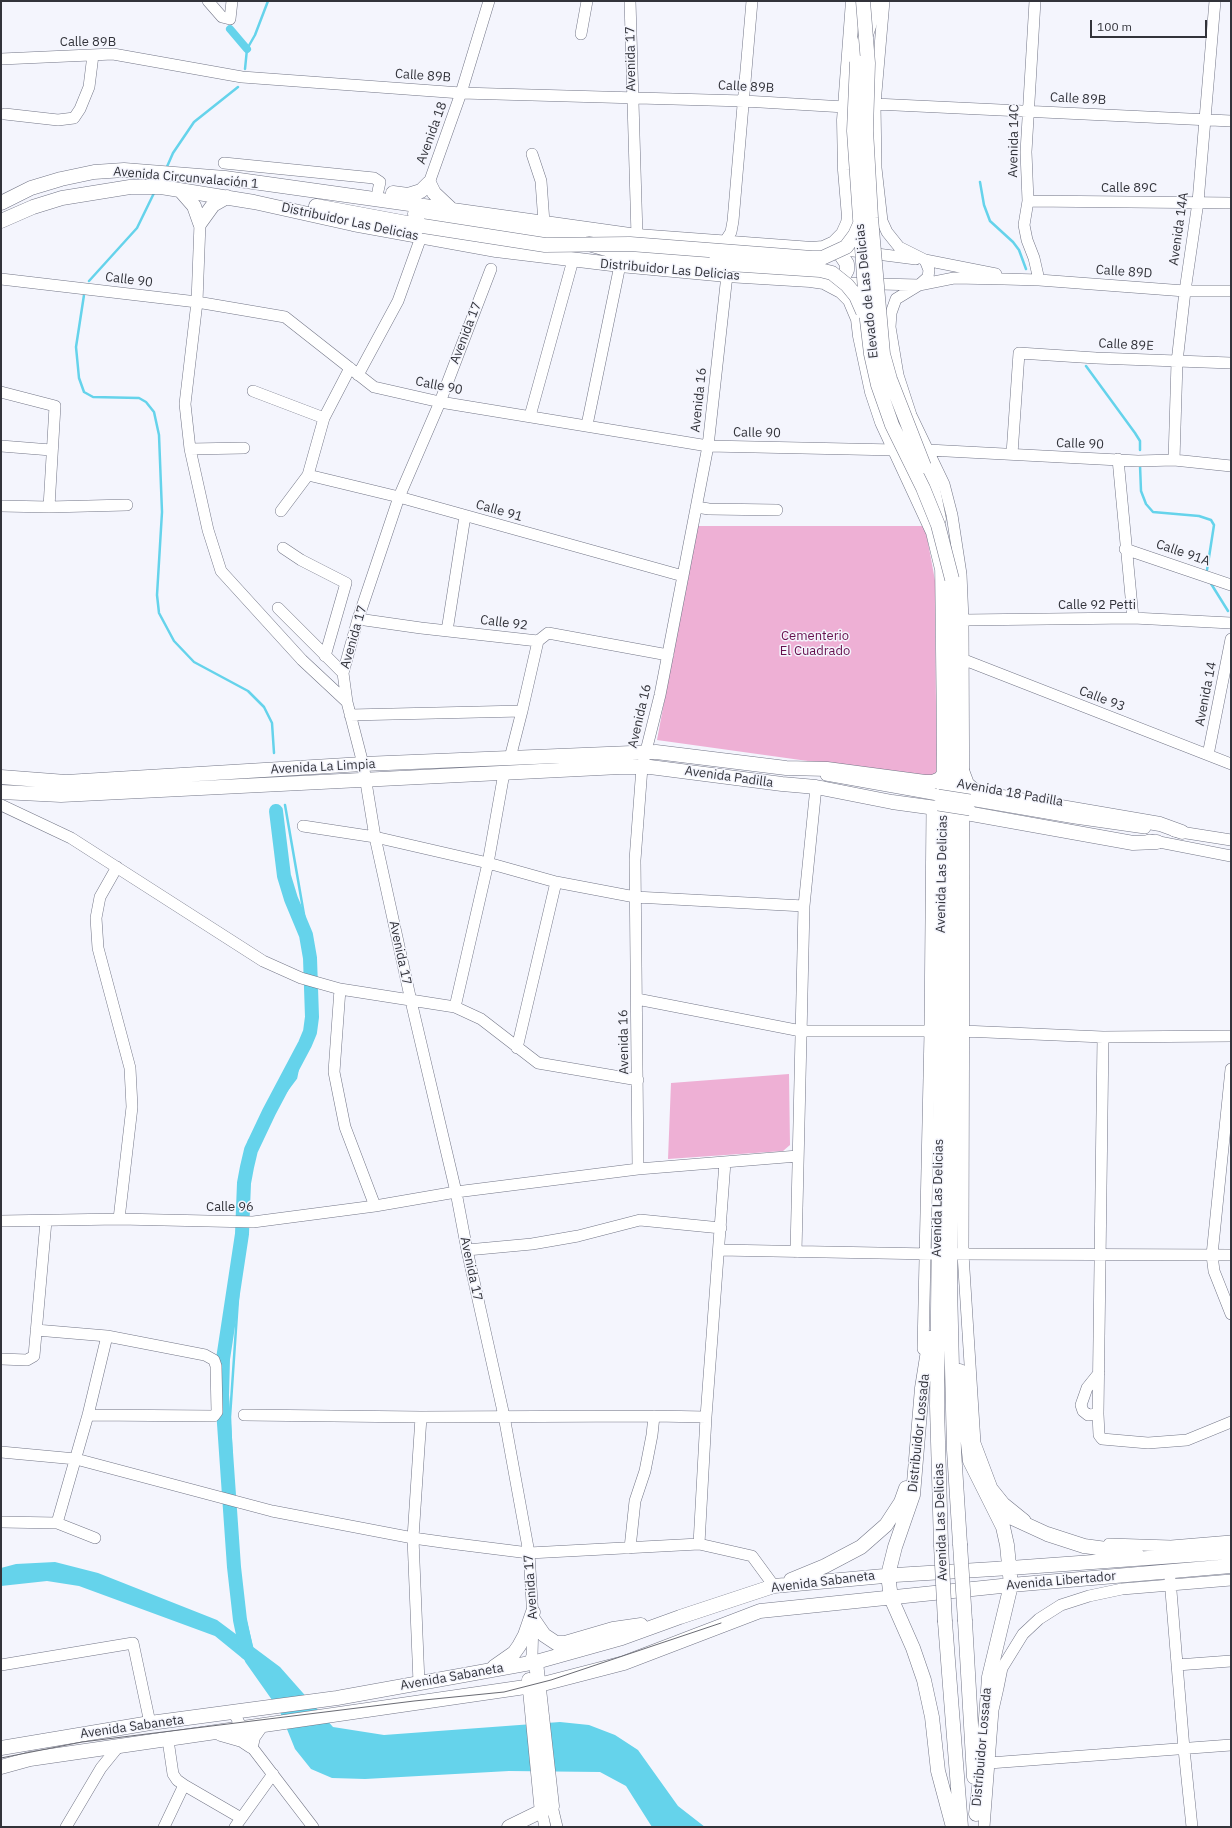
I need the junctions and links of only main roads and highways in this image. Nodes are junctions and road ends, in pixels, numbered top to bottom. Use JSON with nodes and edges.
{"nodes":[{"id":1,"x":853,"y":1,"type":"edge"},
{"id":2,"x":863,"y":1,"type":"edge"},
{"id":3,"x":875,"y":1,"type":"edge"},
{"id":4,"x":281,"y":186,"type":"junction"},
{"id":5,"x":180,"y":190,"type":"junction"},
{"id":6,"x":205,"y":194,"type":"junction"},
{"id":7,"x":227,"y":197,"type":"junction"},
{"id":8,"x":1,"y":203,"type":"edge"},
{"id":9,"x":451,"y":209,"type":"junction"},
{"id":10,"x":1,"y":221,"type":"edge"},
{"id":11,"x":860,"y":224,"type":"junction"},
{"id":12,"x":422,"y":232,"type":"junction"},
{"id":13,"x":823,"y":248,"type":"junction"},
{"id":14,"x":824,"y":282,"type":"junction"},
{"id":15,"x":867,"y":320,"type":"junction"},
{"id":16,"x":947,"y":574,"type":"junction"},
{"id":17,"x":955,"y":749,"type":"junction"},
{"id":18,"x":646,"y":752,"type":"joint"},
{"id":19,"x":642,"y":767,"type":"joint"},
{"id":20,"x":943,"y":775,"type":"junction"},
{"id":21,"x":964,"y":776,"type":"junction"},
{"id":22,"x":1,"y":777,"type":"edge"},
{"id":23,"x":1,"y":792,"type":"edge"},
{"id":24,"x":948,"y":811,"type":"junction"},
{"id":25,"x":1182,"y":832,"type":"road end"},
{"id":26,"x":1157,"y":842,"type":"road end"},
{"id":27,"x":943,"y":1287,"type":"junction"},
{"id":28,"x":917,"y":1453,"type":"junction"},
{"id":29,"x":986,"y":1491,"type":"junction"},
{"id":30,"x":1231,"y":1552,"type":"edge"},
{"id":31,"x":1231,"y":1566,"type":"edge"},
{"id":32,"x":1010,"y":1568,"type":"junction"},
{"id":33,"x":1169,"y":1571,"type":"junction"},
{"id":34,"x":891,"y":1575,"type":"junction"},
{"id":35,"x":1011,"y":1585,"type":"junction"},
{"id":36,"x":774,"y":1586,"type":"junction"},
{"id":37,"x":892,"y":1598,"type":"junction"},
{"id":38,"x":664,"y":1623,"type":"junction"},
{"id":39,"x":532,"y":1660,"type":"junction"},
{"id":40,"x":481,"y":1672,"type":"junction"},
{"id":41,"x":535,"y":1686,"type":"junction"},
{"id":42,"x":261,"y":1726,"type":"junction"},
{"id":43,"x":213,"y":1733,"type":"junction"},
{"id":44,"x":1,"y":1748,"type":"edge"},
{"id":45,"x":1,"y":1768,"type":"edge"},
{"id":46,"x":542,"y":1785,"type":"junction"},
{"id":47,"x":976,"y":1821,"type":"edge"},
{"id":48,"x":513,"y":1825,"type":"edge"},
{"id":49,"x":953,"y":1827,"type":"edge"},
{"id":50,"x":962,"y":1827,"type":"edge"}],
"edges":[{"from":1,"to":13,"type":"main road"},
{"from":2,"to":16,"type":"main road","name":"Elevado de Las Delicias","bridge":true},
{"from":3,"to":11,"type":"main road","name":"Elevado de Las Delicias","bridge":true},
{"from":4,"to":8,"type":"main road","name":"Avenida Circunvalación 1"},
{"from":4,"to":9,"type":"main road","name":"Distribuidor Las Delicias"},
{"from":4,"to":9,"type":"main road"},
{"from":4,"to":15,"type":"main road","bridge":true},
{"from":5,"to":6,"type":"main road","name":"Avenida Circunvalación 1"},
{"from":5,"to":7,"type":"main road"},
{"from":5,"to":10,"type":"main road","name":"Avenida Circunvalación 1"},
{"from":6,"to":7,"type":"main road","name":"Distribuidor Las Delicias"},
{"from":6,"to":12,"type":"main road"},
{"from":7,"to":12,"type":"main road","name":"Distribuidor Las Delicias"},
{"from":9,"to":13,"type":"main road","name":"Distribuidor Las Delicias"},
{"from":11,"to":12,"type":"main road","bridge":true},
{"from":11,"to":15,"type":"main road","name":"Elevado de Las Delicias","bridge":true},
{"from":12,"to":14,"type":"main road","name":"Distribuidor Las Delicias"},
{"from":13,"to":14,"type":"main road"},
{"from":14,"to":16,"type":"main road","name":"Distribuidor Las Delicias"},
{"from":15,"to":16,"type":"main road","name":"Elevado de Las Delicias","bridge":true},
{"from":16,"to":17,"type":"main road","name":"Avenida Las Delicias"},
{"from":16,"to":20,"type":"main road","name":"Avenida Las Delicias"},
{"from":17,"to":21,"type":"main road"},
{"from":17,"to":24,"type":"main road","name":"Avenida Las Delicias"},
{"from":18,"to":20,"type":"main road","name":"Avenida Padilla"},
{"from":18,"to":22,"type":"main road","name":"Avenida La Limpia"},
{"from":19,"to":23,"type":"main road","name":"Avenida La Limpia"},
{"from":19,"to":24,"type":"main road","name":"Avenida Padilla"},
{"from":20,"to":24,"type":"main road","name":"Avenida Las Delicias"},
{"from":21,"to":24,"type":"main road"},
{"from":21,"to":25,"type":"main road"},
{"from":24,"to":26,"type":"main road","name":"Avenida Padilla"},
{"from":24,"to":27,"type":"main road","name":"Avenida Las Delicias"},
{"from":27,"to":28,"type":"main road","name":"Distribuidor Lossada"},
{"from":27,"to":29,"type":"main road","name":"Distribuidor Lossada"},
{"from":27,"to":47,"type":"main road","name":"Avenida Las Delicias","bridge":true},
{"from":27,"to":50,"type":"main road","name":"Avenida Las Delicias","bridge":true},
{"from":28,"to":34,"type":"main road","name":"Distribuidor Lossada"},
{"from":28,"to":36,"type":"main road"},
{"from":29,"to":32,"type":"main road","name":"Distribuidor Lossada"},
{"from":29,"to":33,"type":"main road"},
{"from":30,"to":33,"type":"main road","name":"Avenida Libertador"},
{"from":31,"to":33,"type":"main road","name":"Avenida Libertador"},
{"from":32,"to":33,"type":"main road","name":"Avenida Libertador"},
{"from":32,"to":34,"type":"main road","name":"Avenida Libertador"},
{"from":32,"to":35,"type":"main road","name":"Distribuidor Lossada"},
{"from":33,"to":35,"type":"main road","name":"Avenida Libertador"},
{"from":34,"to":36,"type":"main road","name":"Avenida Sabaneta"},
{"from":34,"to":37,"type":"main road","name":"Distribuidor Lossada"},
{"from":35,"to":37,"type":"main road","name":"Avenida Libertador"},
{"from":35,"to":47,"type":"main road","name":"Distribuidor Lossada"},
{"from":36,"to":38,"type":"main road","name":"Avenida Sabaneta"},
{"from":37,"to":41,"type":"main road","name":"Avenida Sabaneta"},
{"from":37,"to":49,"type":"main road","name":"Distribuidor Lossada"},
{"from":38,"to":39,"type":"main road","name":"Avenida Sabaneta"},
{"from":38,"to":40,"type":"main road"},
{"from":39,"to":40,"type":"main road","name":"Avenida Sabaneta"},
{"from":39,"to":41,"type":"main road","name":"Avenida 17"},
{"from":40,"to":44,"type":"main road","name":"Avenida Sabaneta"},
{"from":41,"to":42,"type":"main road","name":"Avenida Sabaneta"},
{"from":41,"to":46,"type":"main road","name":"Avenida 17"},
{"from":42,"to":43,"type":"main road","name":"Avenida Sabaneta"},
{"from":42,"to":43,"type":"main road"},
{"from":43,"to":45,"type":"main road","name":"Avenida Sabaneta"},
{"from":46,"to":48,"type":"main road"},
{"from":46,"to":48,"type":"main road","name":"Avenida 17"}]}
